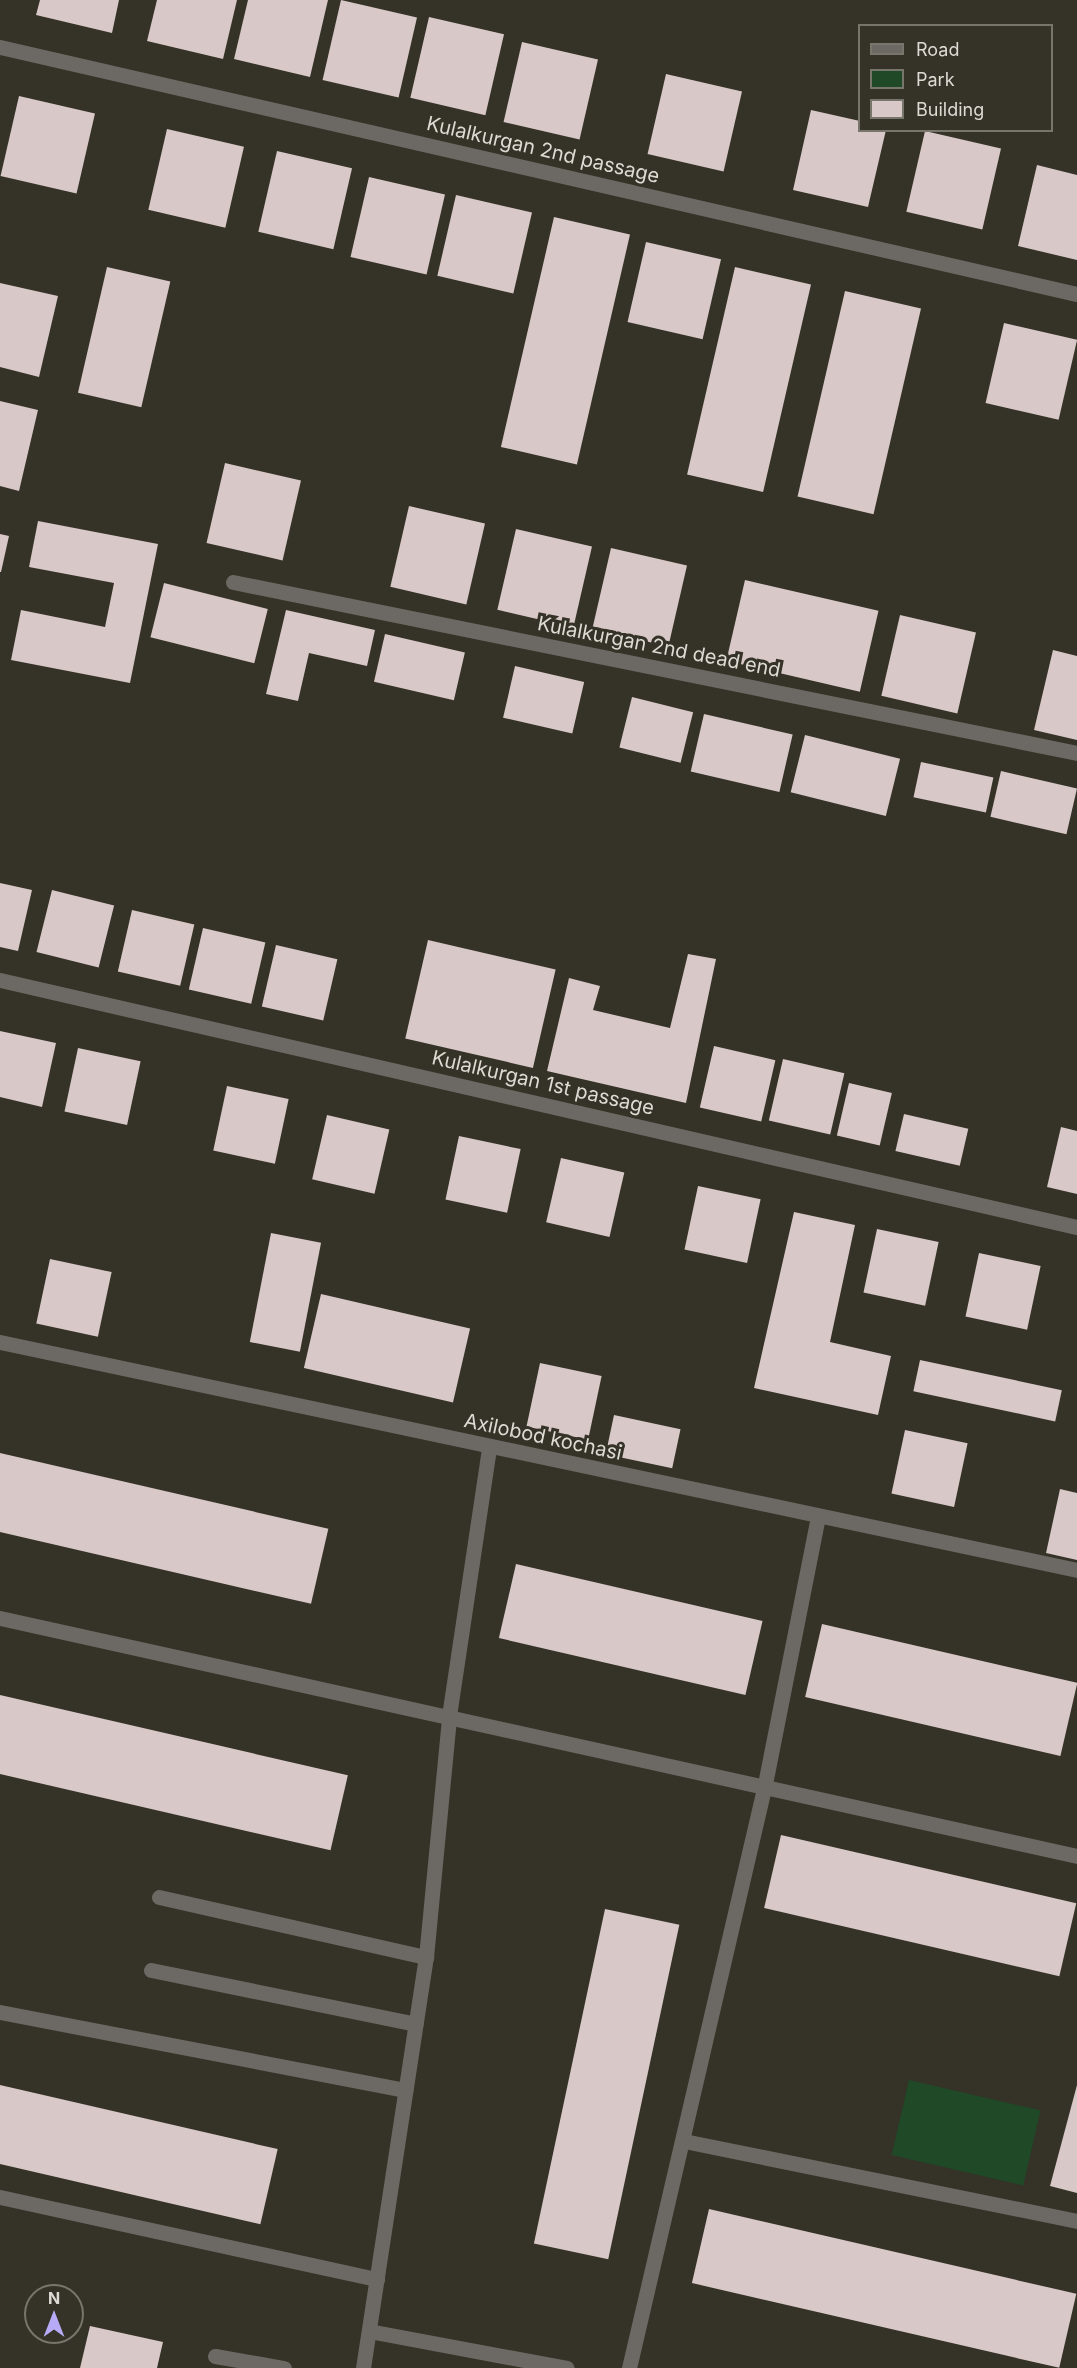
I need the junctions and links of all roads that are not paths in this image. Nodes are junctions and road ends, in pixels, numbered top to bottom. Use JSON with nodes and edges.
{"nodes":[{"id":1,"x":0,"y":47,"type":"edge"},
{"id":2,"x":1077,"y":294,"type":"edge"},
{"id":3,"x":233,"y":582,"type":"dead end"},
{"id":4,"x":1077,"y":753,"type":"edge"},
{"id":5,"x":0,"y":980,"type":"edge"},
{"id":6,"x":1077,"y":1227,"type":"edge"},
{"id":7,"x":0,"y":1342,"type":"edge"},
{"id":8,"x":489,"y":1447,"type":"junction"},
{"id":9,"x":818,"y":1517,"type":"junction"},
{"id":10,"x":1077,"y":1570,"type":"edge"},
{"id":11,"x":0,"y":1618,"type":"edge"},
{"id":12,"x":449,"y":1716,"type":"junction"},
{"id":13,"x":765,"y":1784,"type":"junction"},
{"id":14,"x":1077,"y":1856,"type":"edge"},
{"id":15,"x":159,"y":1897,"type":"dead end"},
{"id":16,"x":426,"y":1957,"type":"junction"},
{"id":17,"x":151,"y":1970,"type":"dead end"},
{"id":18,"x":0,"y":2012,"type":"edge"},
{"id":19,"x":416,"y":2024,"type":"junction"},
{"id":20,"x":405,"y":2090,"type":"junction"},
{"id":21,"x":684,"y":2141,"type":"junction"},
{"id":22,"x":0,"y":2197,"type":"edge"},
{"id":23,"x":1077,"y":2221,"type":"edge"},
{"id":24,"x":377,"y":2279,"type":"junction"},
{"id":25,"x":369,"y":2331,"type":"junction"},
{"id":26,"x":215,"y":2356,"type":"dead end"},
{"id":27,"x":284,"y":2368,"type":"edge"},
{"id":28,"x":363,"y":2368,"type":"edge"},
{"id":29,"x":567,"y":2368,"type":"edge"},
{"id":30,"x":629,"y":2368,"type":"edge"}],
"edges":[{"from":1,"to":2,"type":"street","name":"Kulalkurgan 2nd passage"},
{"from":3,"to":4,"type":"street","name":"Kulalkurgan 2nd dead end"},
{"from":5,"to":6,"type":"street","name":"Kulalkurgan 1st passage"},
{"from":7,"to":8,"type":"street","name":"Axilobod kochasi"},
{"from":8,"to":9,"type":"street","name":"Axilobod kochasi"},
{"from":8,"to":12,"type":"street"},
{"from":9,"to":10,"type":"street","name":"Axilobod kochasi"},
{"from":9,"to":13,"type":"street"},
{"from":11,"to":12,"type":"street"},
{"from":12,"to":13,"type":"street"},
{"from":12,"to":16,"type":"street"},
{"from":13,"to":14,"type":"street"},
{"from":13,"to":21,"type":"street"},
{"from":15,"to":16,"type":"street"},
{"from":16,"to":19,"type":"street"},
{"from":17,"to":19,"type":"street"},
{"from":18,"to":20,"type":"street"},
{"from":19,"to":20,"type":"street"},
{"from":20,"to":24,"type":"street"},
{"from":21,"to":23,"type":"street"},
{"from":21,"to":30,"type":"street"},
{"from":22,"to":24,"type":"street"},
{"from":24,"to":25,"type":"street"},
{"from":25,"to":28,"type":"street"},
{"from":25,"to":29,"type":"street"},
{"from":26,"to":27,"type":"street"}]}
